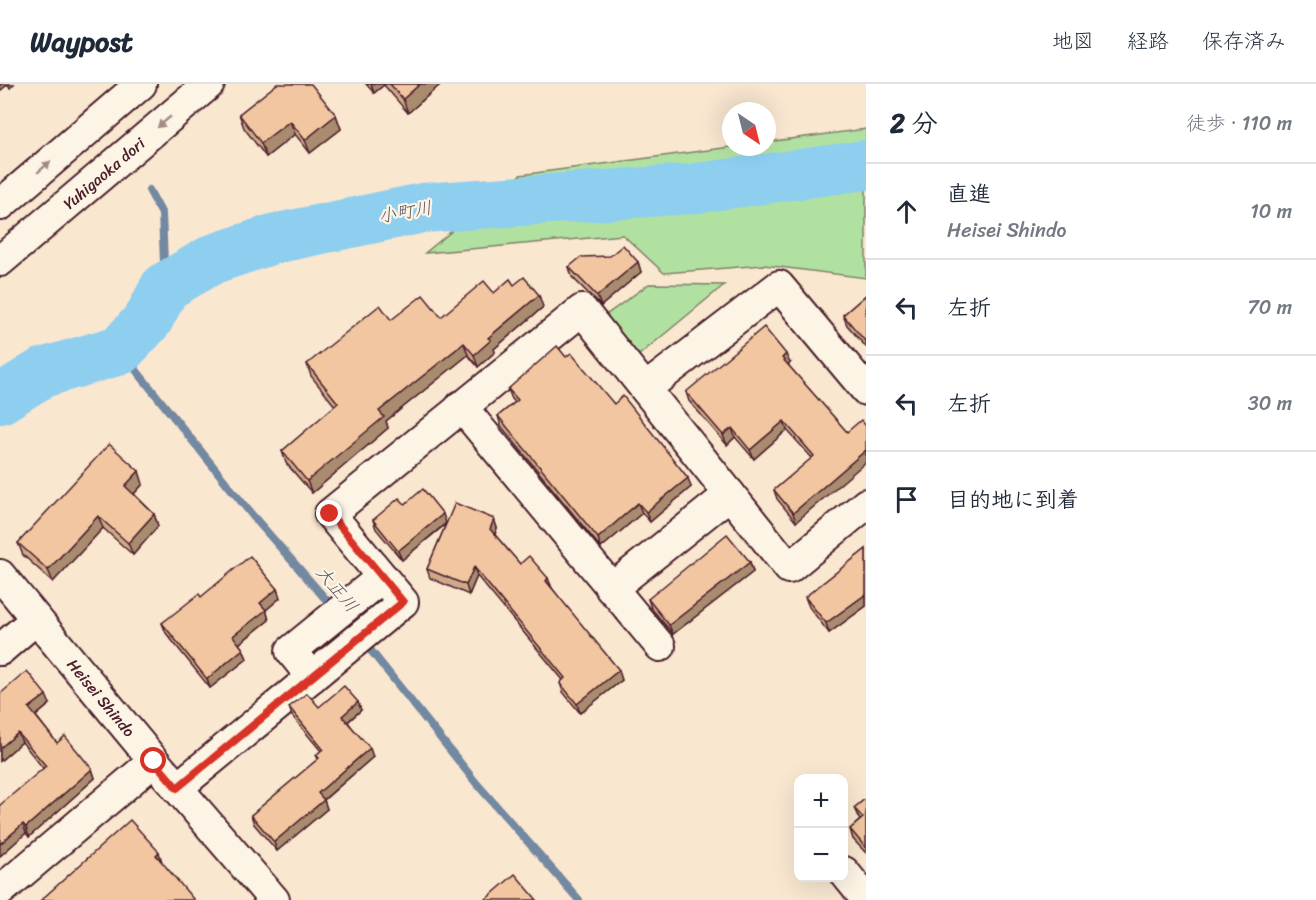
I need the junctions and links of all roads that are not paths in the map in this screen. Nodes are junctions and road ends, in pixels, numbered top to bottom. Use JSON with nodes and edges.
{"nodes":[{"id":1,"x":141,"y":84,"type":"edge"},
{"id":2,"x":208,"y":84,"type":"edge"},
{"id":3,"x":0,"y":205,"type":"edge"},
{"id":4,"x":0,"y":261,"type":"edge"},
{"id":5,"x":646,"y":388,"type":"junction"},
{"id":6,"x":866,"y":390,"type":"edge"},
{"id":7,"x":461,"y":406,"type":"junction"},
{"id":8,"x":730,"y":494,"type":"junction"},
{"id":9,"x":866,"y":504,"type":"edge"},
{"id":10,"x":0,"y":575,"type":"edge"},
{"id":11,"x":382,"y":577,"type":"junction"},
{"id":12,"x":611,"y":589,"type":"junction"},
{"id":13,"x":36,"y":619,"type":"junction"},
{"id":14,"x":660,"y":646,"type":"dead end"},
{"id":15,"x":0,"y":650,"type":"edge"},
{"id":16,"x":312,"y":677,"type":"junction"},
{"id":17,"x":154,"y":761,"type":"junction"},
{"id":18,"x":177,"y":788,"type":"junction"},
{"id":19,"x":848,"y":878,"type":"edge"},
{"id":20,"x":0,"y":891,"type":"edge"},
{"id":21,"x":866,"y":899,"type":"edge"},
{"id":22,"x":274,"y":900,"type":"edge"}],
"edges":[{"from":3,"to":1,"type":"street","one_way":true},
{"from":2,"to":4,"type":"street","name":"Yuhigaoka dori","one_way":true},
{"from":5,"to":6,"type":"street"},
{"from":5,"to":7,"type":"street"},
{"from":5,"to":8,"type":"street"},
{"from":7,"to":11,"type":"street"},
{"from":7,"to":12,"type":"street"},
{"from":8,"to":9,"type":"street"},
{"from":8,"to":12,"type":"street"},
{"from":10,"to":13,"type":"street","name":"Heisei Shindo"},
{"from":11,"to":16,"type":"street"},
{"from":11,"to":16,"type":"street"},
{"from":12,"to":14,"type":"street"},
{"from":13,"to":15,"type":"street"},
{"from":13,"to":17,"type":"street","name":"Heisei Shindo"},
{"from":16,"to":18,"type":"street"},
{"from":17,"to":18,"type":"street","name":"Heisei Shindo"},
{"from":17,"to":20,"type":"street"},
{"from":18,"to":22,"type":"street","name":"Heisei Shindo"},
{"from":19,"to":21,"type":"street"}]}
